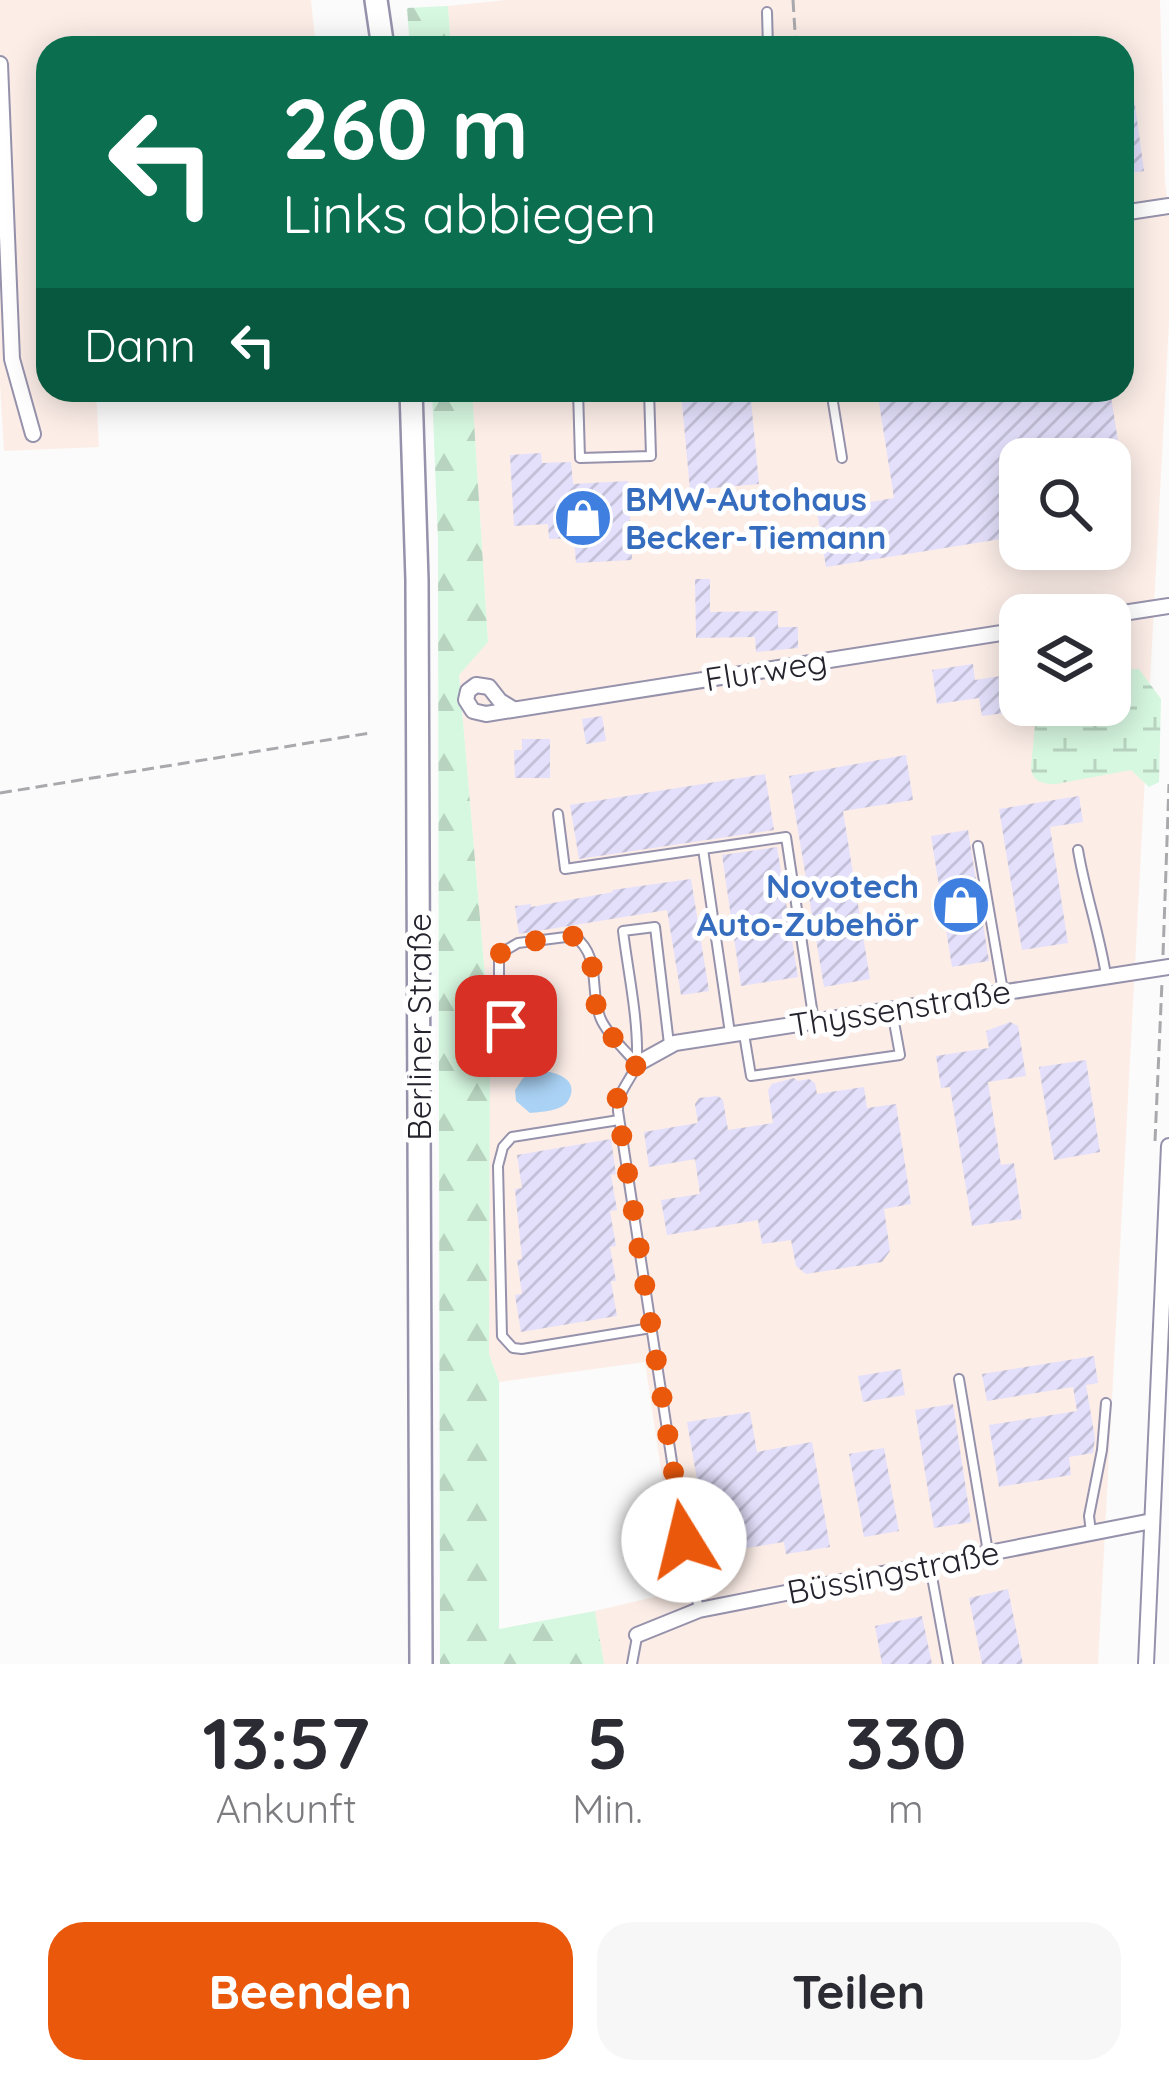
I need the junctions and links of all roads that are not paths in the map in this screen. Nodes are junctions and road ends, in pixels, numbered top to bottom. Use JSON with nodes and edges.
{"nodes":[{"id":1,"x":376,"y":0,"type":"edge"},
{"id":2,"x":767,"y":12,"type":"dead end"},
{"id":3,"x":381,"y":36,"type":"edge"},
{"id":4,"x":768,"y":36,"type":"edge"},
{"id":5,"x":0,"y":64,"type":"edge"},
{"id":6,"x":1169,"y":206,"type":"edge"},
{"id":7,"x":1134,"y":211,"type":"edge"},
{"id":8,"x":411,"y":402,"type":"edge"},
{"id":9,"x":578,"y":402,"type":"edge"},
{"id":10,"x":649,"y":402,"type":"edge"},
{"id":11,"x":833,"y":402,"type":"edge"},
{"id":12,"x":33,"y":434,"type":"dead end"},
{"id":13,"x":842,"y":458,"type":"dead end"},
{"id":14,"x":1169,"y":606,"type":"edge"},
{"id":15,"x":1131,"y":612,"type":"edge"},
{"id":16,"x":999,"y":633,"type":"edge"},
{"id":17,"x":513,"y":709,"type":"dead end"},
{"id":18,"x":558,"y":814,"type":"dead end"},
{"id":19,"x":978,"y":846,"type":"dead end"},
{"id":20,"x":703,"y":849,"type":"junction"},
{"id":21,"x":1078,"y":850,"type":"dead end"},
{"id":22,"x":1169,"y":967,"type":"edge"},
{"id":23,"x":1106,"y":975,"type":"junction"},
{"id":24,"x":1004,"y":992,"type":"junction"},
{"id":25,"x":892,"y":1010,"type":"junction"},
{"id":26,"x":814,"y":1022,"type":"junction"},
{"id":27,"x":522,"y":1030,"type":"dead end"},
{"id":28,"x":737,"y":1034,"type":"junction"},
{"id":29,"x":669,"y":1044,"type":"junction"},
{"id":30,"x":637,"y":1064,"type":"junction"},
{"id":31,"x":619,"y":1120,"type":"junction"},
{"id":32,"x":1169,"y":1146,"type":"edge"},
{"id":33,"x":651,"y":1328,"type":"junction"},
{"id":34,"x":959,"y":1379,"type":"dead end"},
{"id":35,"x":1106,"y":1403,"type":"dead end"},
{"id":36,"x":1152,"y":1521,"type":"junction"},
{"id":37,"x":1091,"y":1532,"type":"junction"},
{"id":38,"x":988,"y":1552,"type":"junction"},
{"id":39,"x":930,"y":1564,"type":"junction"},
{"id":40,"x":699,"y":1610,"type":"junction"},
{"id":41,"x":637,"y":1635,"type":"joint"},
{"id":42,"x":421,"y":1664,"type":"edge"},
{"id":43,"x":632,"y":1664,"type":"edge"},
{"id":44,"x":948,"y":1664,"type":"edge"},
{"id":45,"x":1147,"y":1664,"type":"edge"}],
"edges":[{"from":1,"to":3,"type":"main road"},
{"from":2,"to":4,"type":"lane"},
{"from":5,"to":12,"type":"street"},
{"from":6,"to":7,"type":"street"},
{"from":8,"to":42,"type":"main road","name":"Berliner Straße"},
{"from":9,"to":10,"type":"lane"},
{"from":11,"to":13,"type":"lane"},
{"from":14,"to":15,"type":"street"},
{"from":16,"to":17,"type":"street","name":"Flurweg"},
{"from":18,"to":20,"type":"lane"},
{"from":19,"to":24,"type":"lane"},
{"from":20,"to":26,"type":"lane"},
{"from":20,"to":28,"type":"lane"},
{"from":21,"to":23,"type":"lane"},
{"from":22,"to":23,"type":"street","name":"Thyssenstraße"},
{"from":23,"to":24,"type":"street","name":"Thyssenstraße"},
{"from":24,"to":25,"type":"street","name":"Thyssenstraße"},
{"from":25,"to":26,"type":"street","name":"Thyssenstraße"},
{"from":25,"to":28,"type":"lane"},
{"from":26,"to":28,"type":"street","name":"Thyssenstraße"},
{"from":27,"to":30,"type":"lane"},
{"from":28,"to":29,"type":"street","name":"Thyssenstraße"},
{"from":29,"to":30,"type":"street","name":"Thyssenstraße"},
{"from":29,"to":30,"type":"lane"},
{"from":30,"to":31,"type":"lane"},
{"from":31,"to":33,"type":"lane"},
{"from":31,"to":33,"type":"lane"},
{"from":32,"to":36,"type":"street"},
{"from":33,"to":40,"type":"lane"},
{"from":34,"to":38,"type":"lane"},
{"from":35,"to":37,"type":"lane"},
{"from":36,"to":37,"type":"street","name":"Büssingstraße"},
{"from":36,"to":45,"type":"street"},
{"from":37,"to":38,"type":"street","name":"Büssingstraße"},
{"from":38,"to":39,"type":"street","name":"Büssingstraße"},
{"from":39,"to":40,"type":"street","name":"Büssingstraße"},
{"from":39,"to":44,"type":"lane"},
{"from":40,"to":41,"type":"street","name":"Büssingstraße"},
{"from":41,"to":43,"type":"lane"}]}
